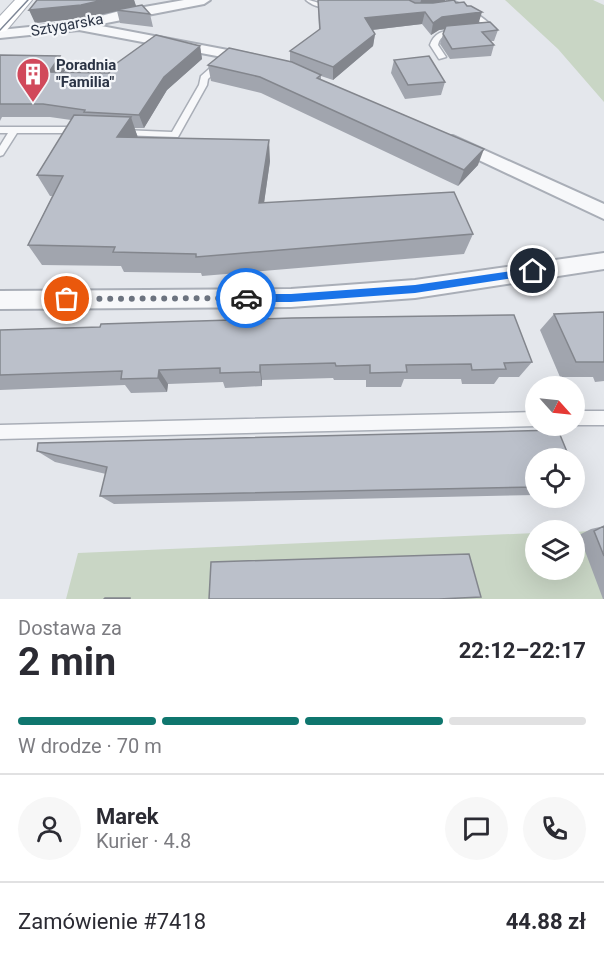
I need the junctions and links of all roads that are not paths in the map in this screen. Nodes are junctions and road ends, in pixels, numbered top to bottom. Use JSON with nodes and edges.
{"nodes":[{"id":1,"x":24,"y":0,"type":"edge"},
{"id":2,"x":204,"y":0,"type":"edge"},
{"id":3,"x":309,"y":0,"type":"edge"},
{"id":4,"x":450,"y":0,"type":"edge"},
{"id":5,"x":346,"y":3,"type":"edge"},
{"id":6,"x":456,"y":6,"type":"junction"},
{"id":7,"x":448,"y":9,"type":"edge"},
{"id":8,"x":79,"y":26,"type":"junction"},
{"id":9,"x":0,"y":27,"type":"edge"},
{"id":10,"x":481,"y":29,"type":"edge"},
{"id":11,"x":471,"y":30,"type":"edge"},
{"id":12,"x":0,"y":34,"type":"edge"},
{"id":13,"x":232,"y":54,"type":"junction"},
{"id":14,"x":442,"y":57,"type":"dead end"},
{"id":15,"x":268,"y":63,"type":"edge"},
{"id":16,"x":0,"y":130,"type":"edge"},
{"id":17,"x":14,"y":130,"type":"junction"},
{"id":18,"x":86,"y":130,"type":"edge"},
{"id":19,"x":116,"y":133,"type":"edge"},
{"id":20,"x":435,"y":133,"type":"edge"},
{"id":21,"x":0,"y":153,"type":"edge"},
{"id":22,"x":604,"y":212,"type":"edge"},
{"id":23,"x":604,"y":261,"type":"edge"},
{"id":24,"x":0,"y":300,"type":"edge"},
{"id":25,"x":585,"y":418,"type":"edge"},
{"id":26,"x":604,"y":418,"type":"edge"},
{"id":27,"x":525,"y":419,"type":"edge"},
{"id":28,"x":0,"y":432,"type":"edge"}],
"edges":[{"from":1,"to":9,"type":"street"},
{"from":2,"to":8,"type":"street","name":"Sztygarska"},
{"from":3,"to":5,"type":"lane"},
{"from":4,"to":6,"type":"lane"},
{"from":6,"to":7,"type":"lane"},
{"from":6,"to":10,"type":"lane"},
{"from":8,"to":12,"type":"street","name":"Sztygarska"},
{"from":8,"to":13,"type":"street"},
{"from":11,"to":14,"type":"lane"},
{"from":13,"to":15,"type":"street"},
{"from":13,"to":19,"type":"lane"},
{"from":16,"to":17,"type":"lane"},
{"from":17,"to":18,"type":"lane"},
{"from":17,"to":21,"type":"lane"},
{"from":20,"to":22,"type":"street"},
{"from":23,"to":24,"type":"street"},
{"from":25,"to":26,"type":"lane"},
{"from":27,"to":28,"type":"lane"}]}
